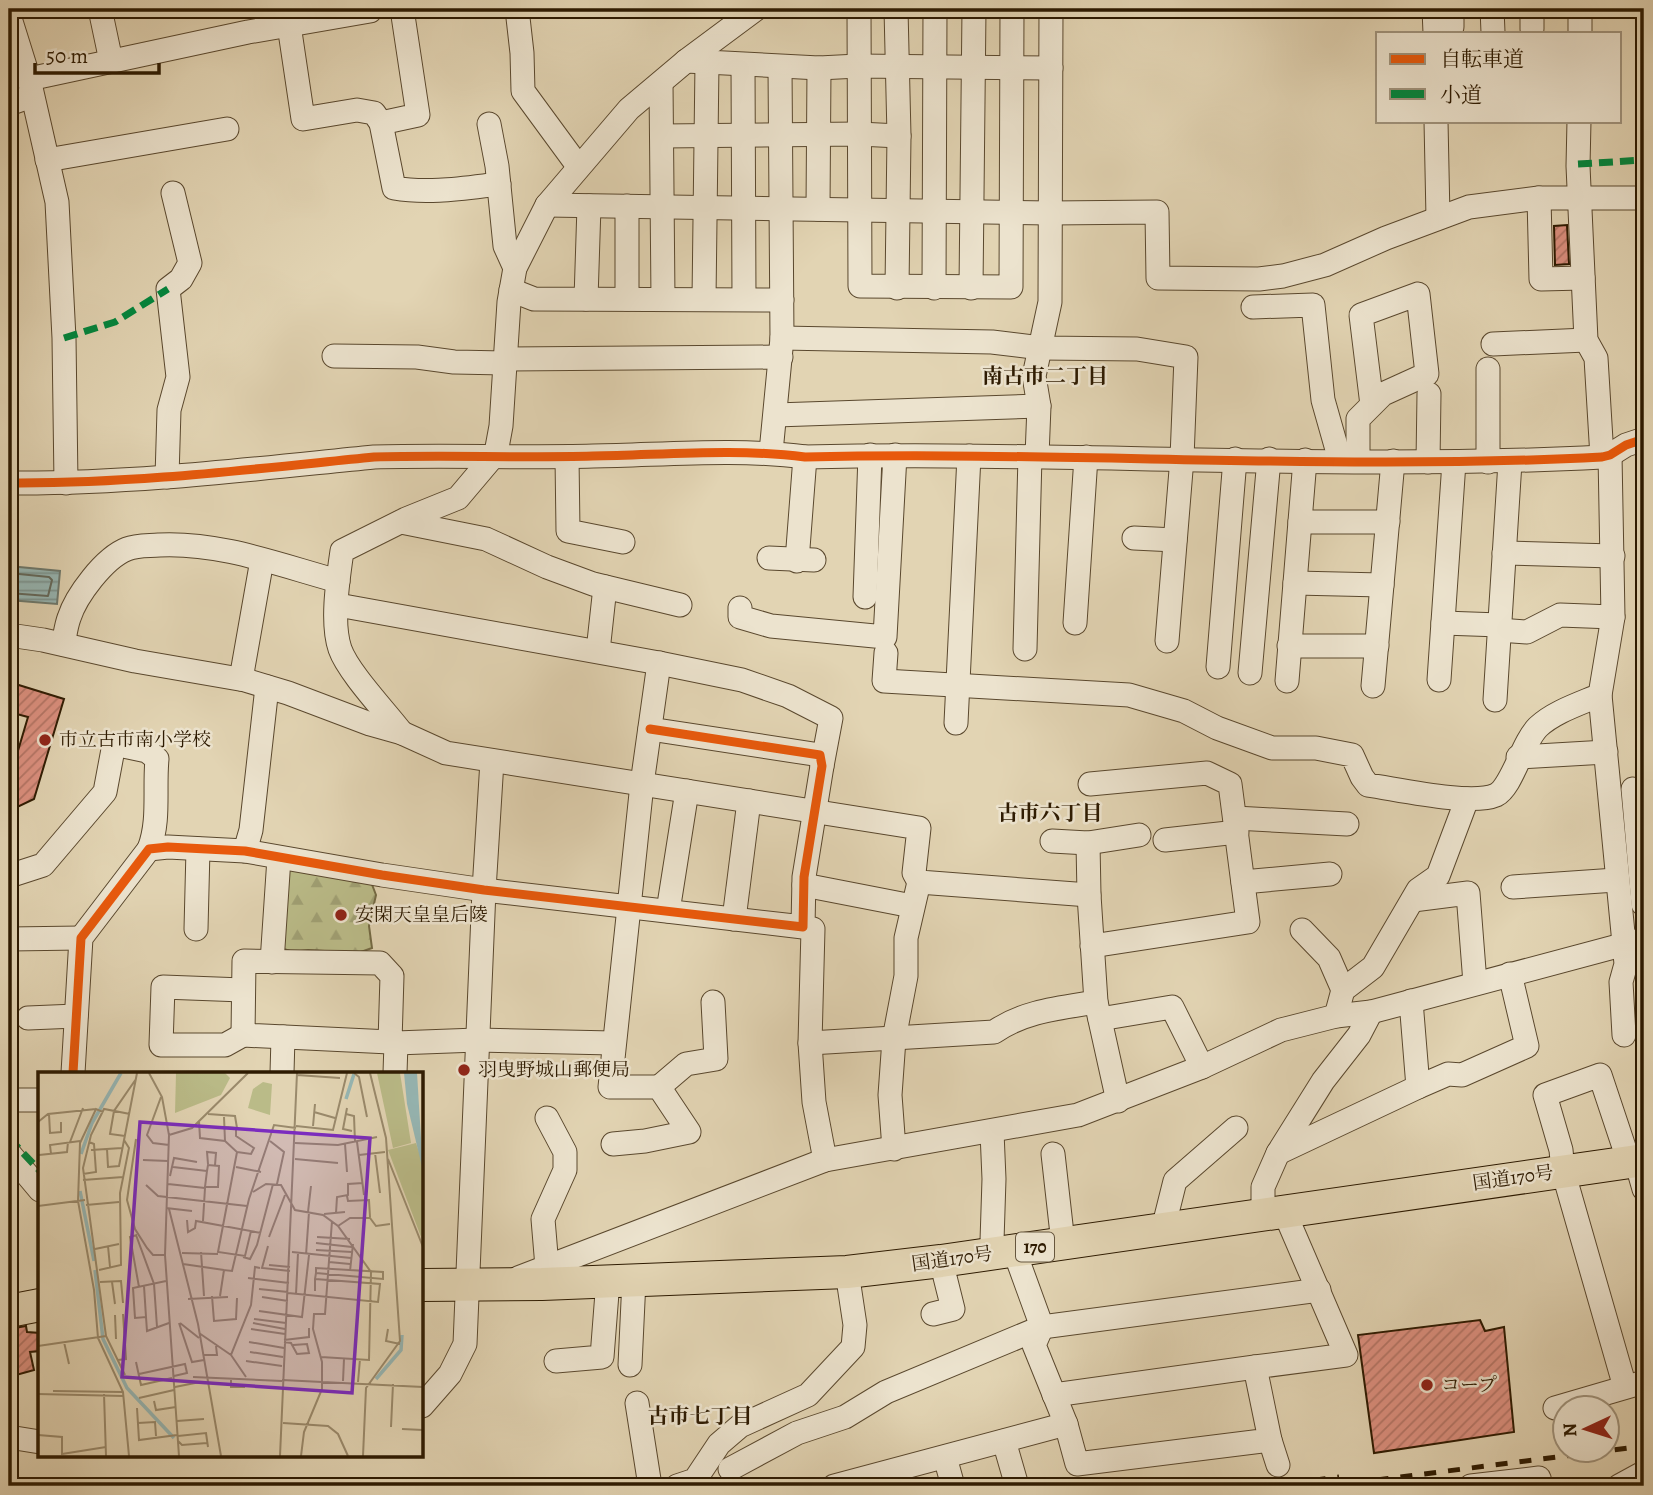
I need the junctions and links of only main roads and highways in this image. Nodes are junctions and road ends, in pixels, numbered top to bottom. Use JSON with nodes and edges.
{"nodes":[{"id":1,"x":1638,"y":1168,"type":"edge"},
{"id":2,"x":424,"y":1285,"type":"edge"},
{"id":3,"x":38,"y":1305,"type":"edge"},
{"id":4,"x":9,"y":1311,"type":"edge"}],
"edges":[{"from":1,"to":2,"type":"highway","name":"国道170号","number":"170"},
{"from":3,"to":4,"type":"highway"}]}
